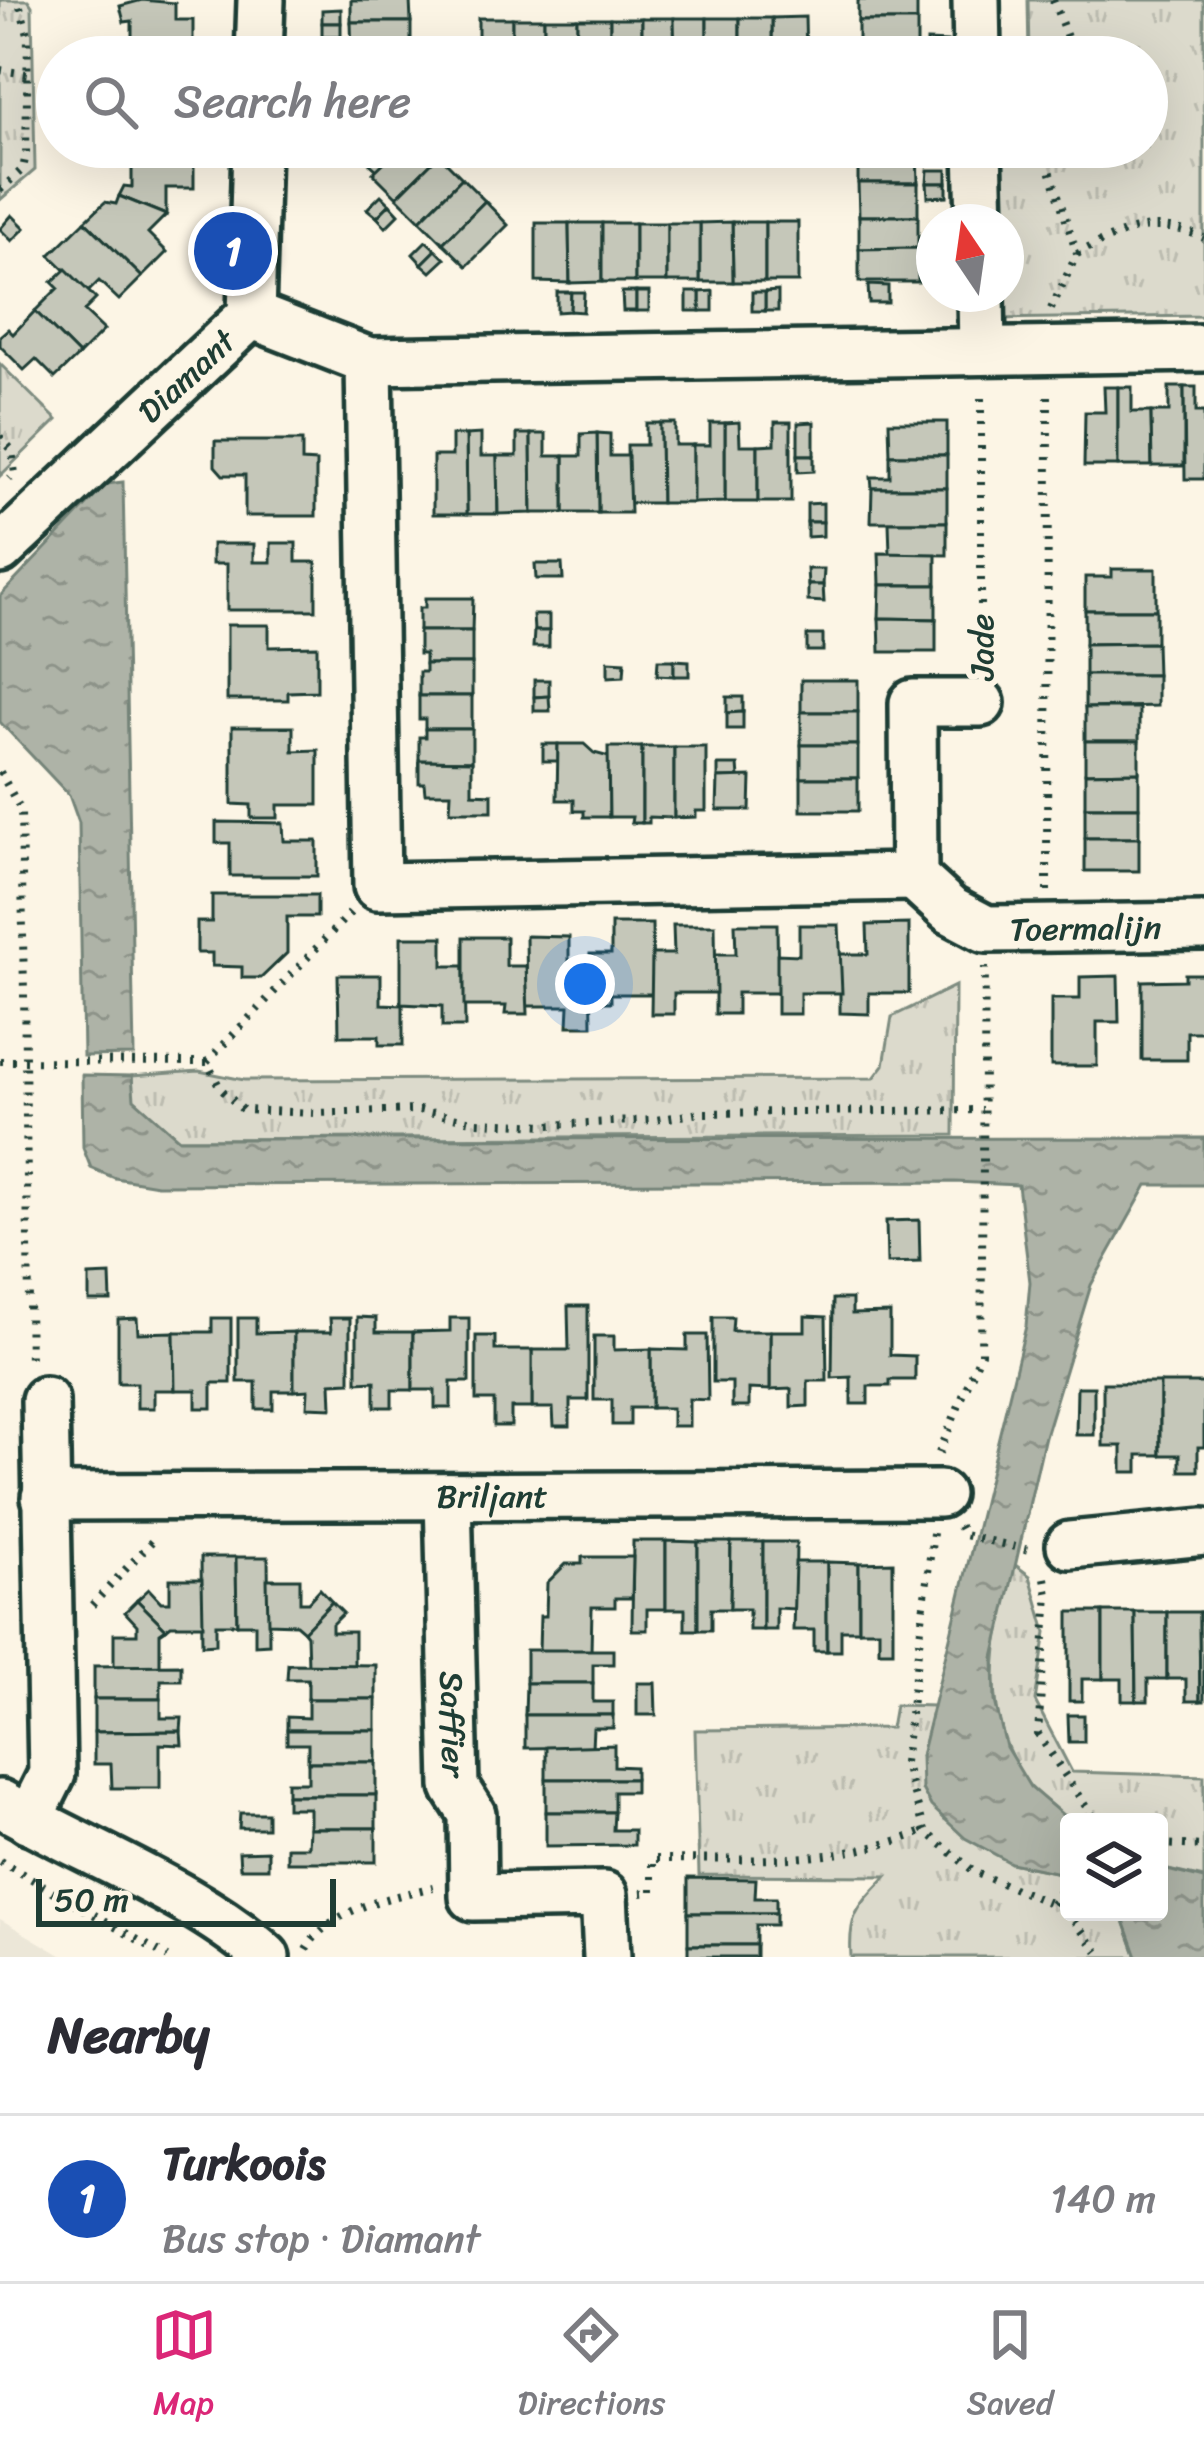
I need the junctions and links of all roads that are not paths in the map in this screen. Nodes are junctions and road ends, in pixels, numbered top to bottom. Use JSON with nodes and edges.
{"nodes":[{"id":1,"x":261,"y":0,"type":"edge"},
{"id":2,"x":976,"y":0,"type":"edge"},
{"id":3,"x":260,"y":36,"type":"edge"},
{"id":4,"x":977,"y":36,"type":"edge"},
{"id":5,"x":255,"y":168,"type":"edge"},
{"id":6,"x":979,"y":168,"type":"edge"},
{"id":7,"x":980,"y":204,"type":"edge"},
{"id":8,"x":981,"y":312,"type":"edge"},
{"id":9,"x":251,"y":315,"type":"junction"},
{"id":10,"x":1204,"y":347,"type":"edge"},
{"id":11,"x":982,"y":351,"type":"junction"},
{"id":12,"x":369,"y":361,"type":"junction"},
{"id":13,"x":0,"y":550,"type":"edge"},
{"id":14,"x":981,"y":703,"type":"road end"},
{"id":15,"x":914,"y":877,"type":"junction"},
{"id":16,"x":1204,"y":926,"type":"edge"},
{"id":17,"x":45,"y":1400,"type":"road end"},
{"id":18,"x":940,"y":1494,"type":"road end"},
{"id":19,"x":45,"y":1496,"type":"junction"},
{"id":20,"x":448,"y":1496,"type":"junction"},
{"id":21,"x":1204,"y":1532,"type":"edge"},
{"id":22,"x":1052,"y":1557,"type":"road end"},
{"id":23,"x":15,"y":1811,"type":"edge"},
{"id":24,"x":266,"y":1957,"type":"edge"},
{"id":25,"x":607,"y":1957,"type":"edge"}],
"edges":[{"from":1,"to":3,"type":"street"},
{"from":2,"to":4,"type":"street"},
{"from":5,"to":9,"type":"street","name":"Diamant"},
{"from":6,"to":7,"type":"street"},
{"from":8,"to":11,"type":"street"},
{"from":9,"to":12,"type":"street"},
{"from":9,"to":13,"type":"street","name":"Diamant"},
{"from":10,"to":11,"type":"street"},
{"from":11,"to":12,"type":"street"},
{"from":12,"to":15,"type":"street"},
{"from":14,"to":15,"type":"street","name":"Jade"},
{"from":15,"to":16,"type":"street","name":"Toermalijn"},
{"from":17,"to":19,"type":"street"},
{"from":18,"to":20,"type":"street","name":"Briljant"},
{"from":19,"to":20,"type":"street","name":"Briljant"},
{"from":19,"to":23,"type":"street"},
{"from":20,"to":25,"type":"street","name":"Saffier"},
{"from":21,"to":22,"type":"street"},
{"from":23,"to":24,"type":"street"}]}
